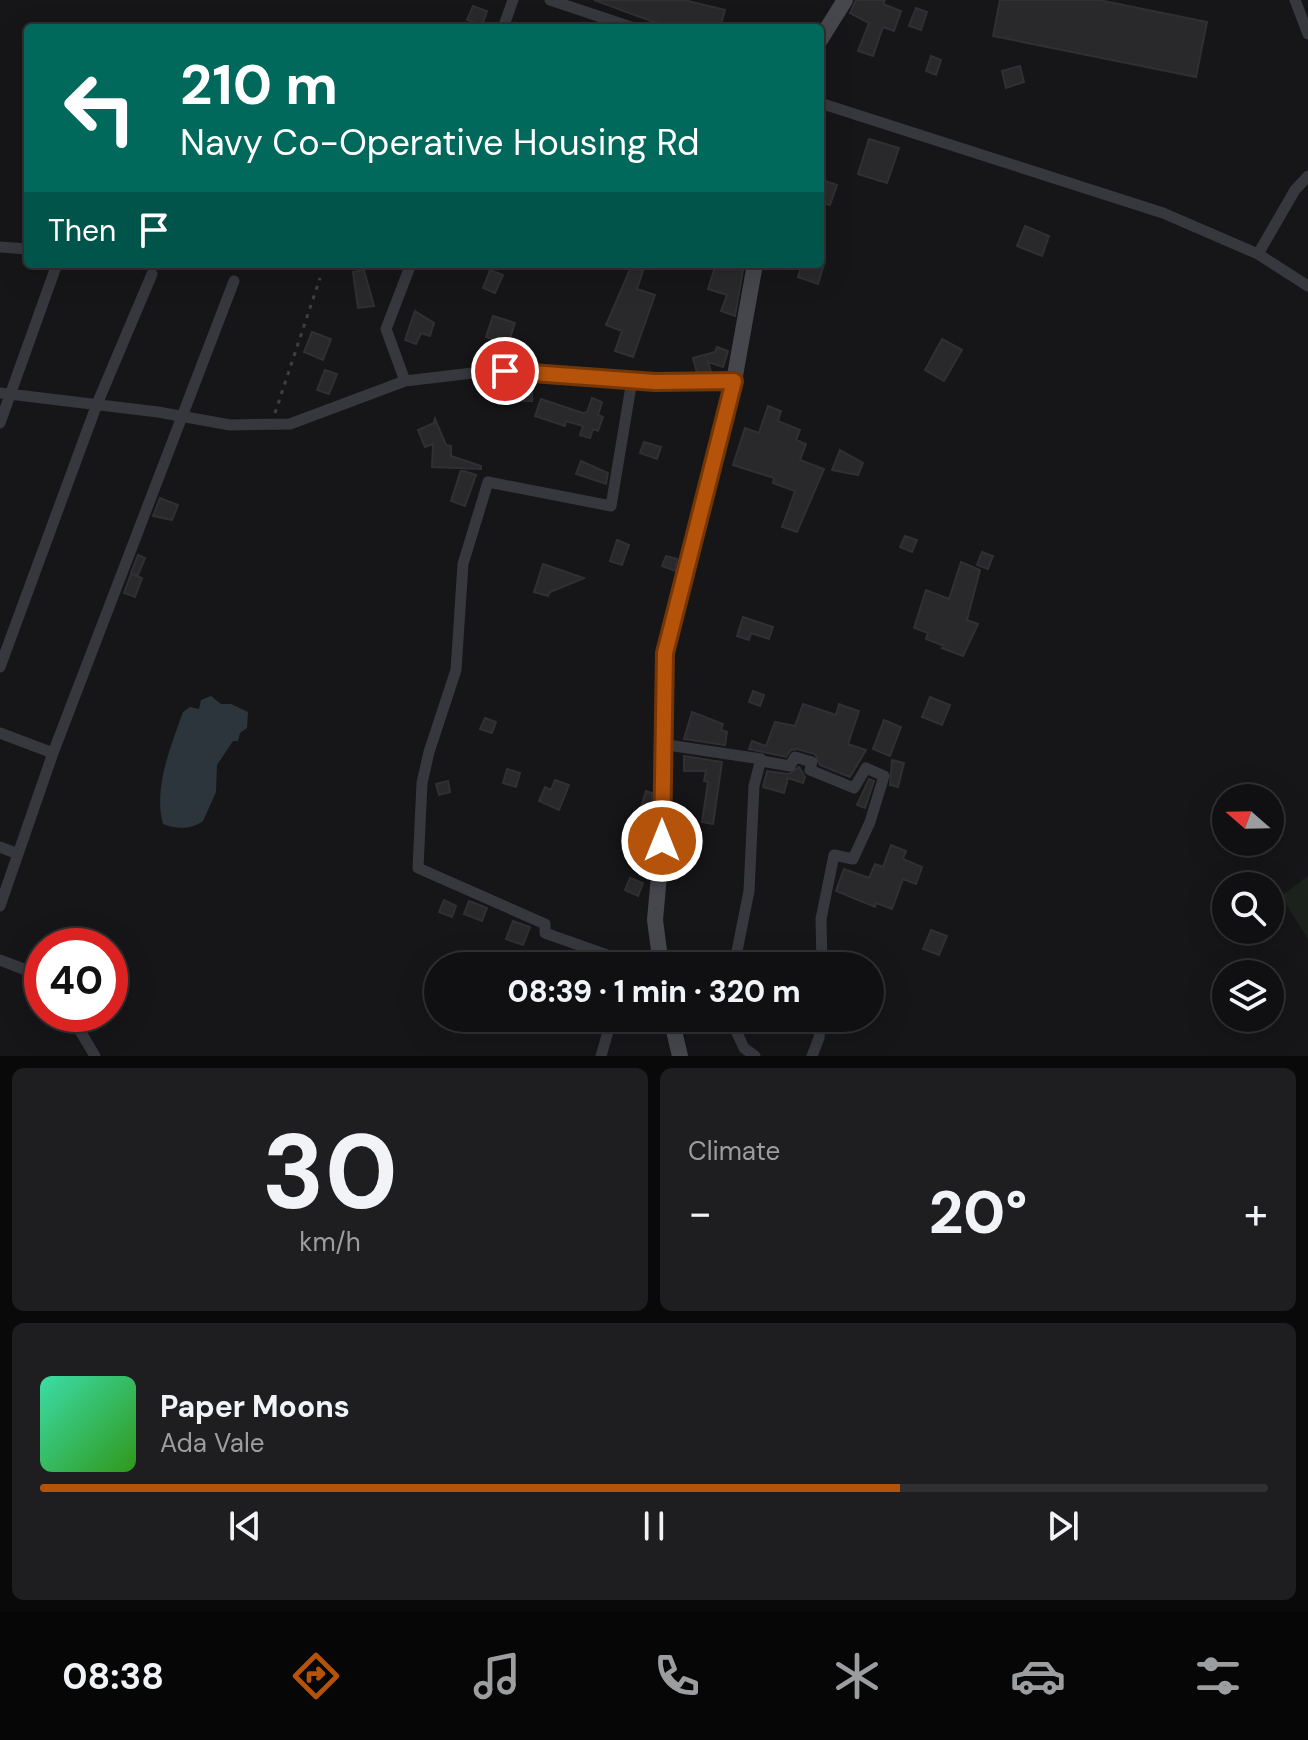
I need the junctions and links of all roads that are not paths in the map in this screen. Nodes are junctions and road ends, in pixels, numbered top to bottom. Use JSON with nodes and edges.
{"nodes":[{"id":1,"x":513,"y":0,"type":"edge"},
{"id":2,"x":550,"y":0,"type":"edge"},
{"id":3,"x":845,"y":0,"type":"edge"},
{"id":4,"x":1295,"y":0,"type":"edge"},
{"id":5,"x":504,"y":24,"type":"edge"},
{"id":6,"x":622,"y":24,"type":"edge"},
{"id":7,"x":824,"y":34,"type":"edge"},
{"id":8,"x":1308,"y":34,"type":"edge"},
{"id":9,"x":824,"y":104,"type":"edge"},
{"id":10,"x":1308,"y":176,"type":"edge"},
{"id":11,"x":0,"y":247,"type":"edge"},
{"id":12,"x":24,"y":249,"type":"edge"},
{"id":13,"x":1258,"y":254,"type":"junction"},
{"id":14,"x":55,"y":268,"type":"edge"},
{"id":15,"x":409,"y":268,"type":"edge"},
{"id":16,"x":754,"y":268,"type":"edge"},
{"id":17,"x":152,"y":274,"type":"dead end"},
{"id":18,"x":234,"y":281,"type":"dead end"},
{"id":19,"x":1308,"y":286,"type":"edge"},
{"id":20,"x":632,"y":380,"type":"junction"},
{"id":21,"x":405,"y":381,"type":"junction"},
{"id":22,"x":734,"y":381,"type":"junction"},
{"id":23,"x":5,"y":393,"type":"edge"},
{"id":24,"x":97,"y":404,"type":"junction"},
{"id":25,"x":183,"y":416,"type":"junction"},
{"id":26,"x":0,"y":423,"type":"edge"},
{"id":27,"x":0,"y":667,"type":"edge"},
{"id":28,"x":0,"y":733,"type":"edge"},
{"id":29,"x":661,"y":744,"type":"junction"},
{"id":30,"x":53,"y":753,"type":"junction"},
{"id":31,"x":761,"y":761,"type":"junction"},
{"id":32,"x":0,"y":847,"type":"edge"},
{"id":33,"x":18,"y":854,"type":"junction"},
{"id":34,"x":0,"y":906,"type":"edge"},
{"id":35,"x":596,"y":952,"type":"edge"},
{"id":36,"x":659,"y":952,"type":"edge"},
{"id":37,"x":737,"y":952,"type":"edge"},
{"id":38,"x":822,"y":952,"type":"edge"},
{"id":39,"x":0,"y":960,"type":"edge"},
{"id":40,"x":24,"y":969,"type":"edge"},
{"id":41,"x":81,"y":1032,"type":"edge"},
{"id":42,"x":608,"y":1032,"type":"edge"},
{"id":43,"x":674,"y":1032,"type":"edge"},
{"id":44,"x":737,"y":1032,"type":"edge"},
{"id":45,"x":820,"y":1032,"type":"edge"},
{"id":46,"x":95,"y":1056,"type":"edge"},
{"id":47,"x":601,"y":1056,"type":"edge"},
{"id":48,"x":680,"y":1056,"type":"edge"},
{"id":49,"x":755,"y":1056,"type":"edge"},
{"id":50,"x":812,"y":1056,"type":"edge"}],
"edges":[{"from":1,"to":5,"type":"street"},
{"from":2,"to":6,"type":"street"},
{"from":3,"to":7,"type":"street"},
{"from":4,"to":8,"type":"street"},
{"from":9,"to":13,"type":"street"},
{"from":10,"to":13,"type":"street"},
{"from":11,"to":12,"type":"street"},
{"from":13,"to":19,"type":"street"},
{"from":14,"to":23,"type":"street"},
{"from":15,"to":21,"type":"street"},
{"from":16,"to":22,"type":"street"},
{"from":17,"to":24,"type":"street"},
{"from":18,"to":25,"type":"street"},
{"from":20,"to":21,"type":"street"},
{"from":20,"to":22,"type":"street"},
{"from":20,"to":35,"type":"street"},
{"from":21,"to":25,"type":"street"},
{"from":22,"to":29,"type":"street"},
{"from":23,"to":24,"type":"street"},
{"from":23,"to":26,"type":"street"},
{"from":24,"to":25,"type":"street"},
{"from":24,"to":27,"type":"street"},
{"from":25,"to":30,"type":"street"},
{"from":28,"to":30,"type":"street"},
{"from":29,"to":31,"type":"street"},
{"from":29,"to":36,"type":"street"},
{"from":30,"to":33,"type":"street"},
{"from":31,"to":37,"type":"street"},
{"from":31,"to":38,"type":"street"},
{"from":32,"to":33,"type":"street"},
{"from":33,"to":34,"type":"street"},
{"from":39,"to":40,"type":"street"},
{"from":41,"to":46,"type":"street"},
{"from":42,"to":47,"type":"street"},
{"from":43,"to":48,"type":"street"},
{"from":44,"to":49,"type":"street"},
{"from":45,"to":50,"type":"street"}]}
